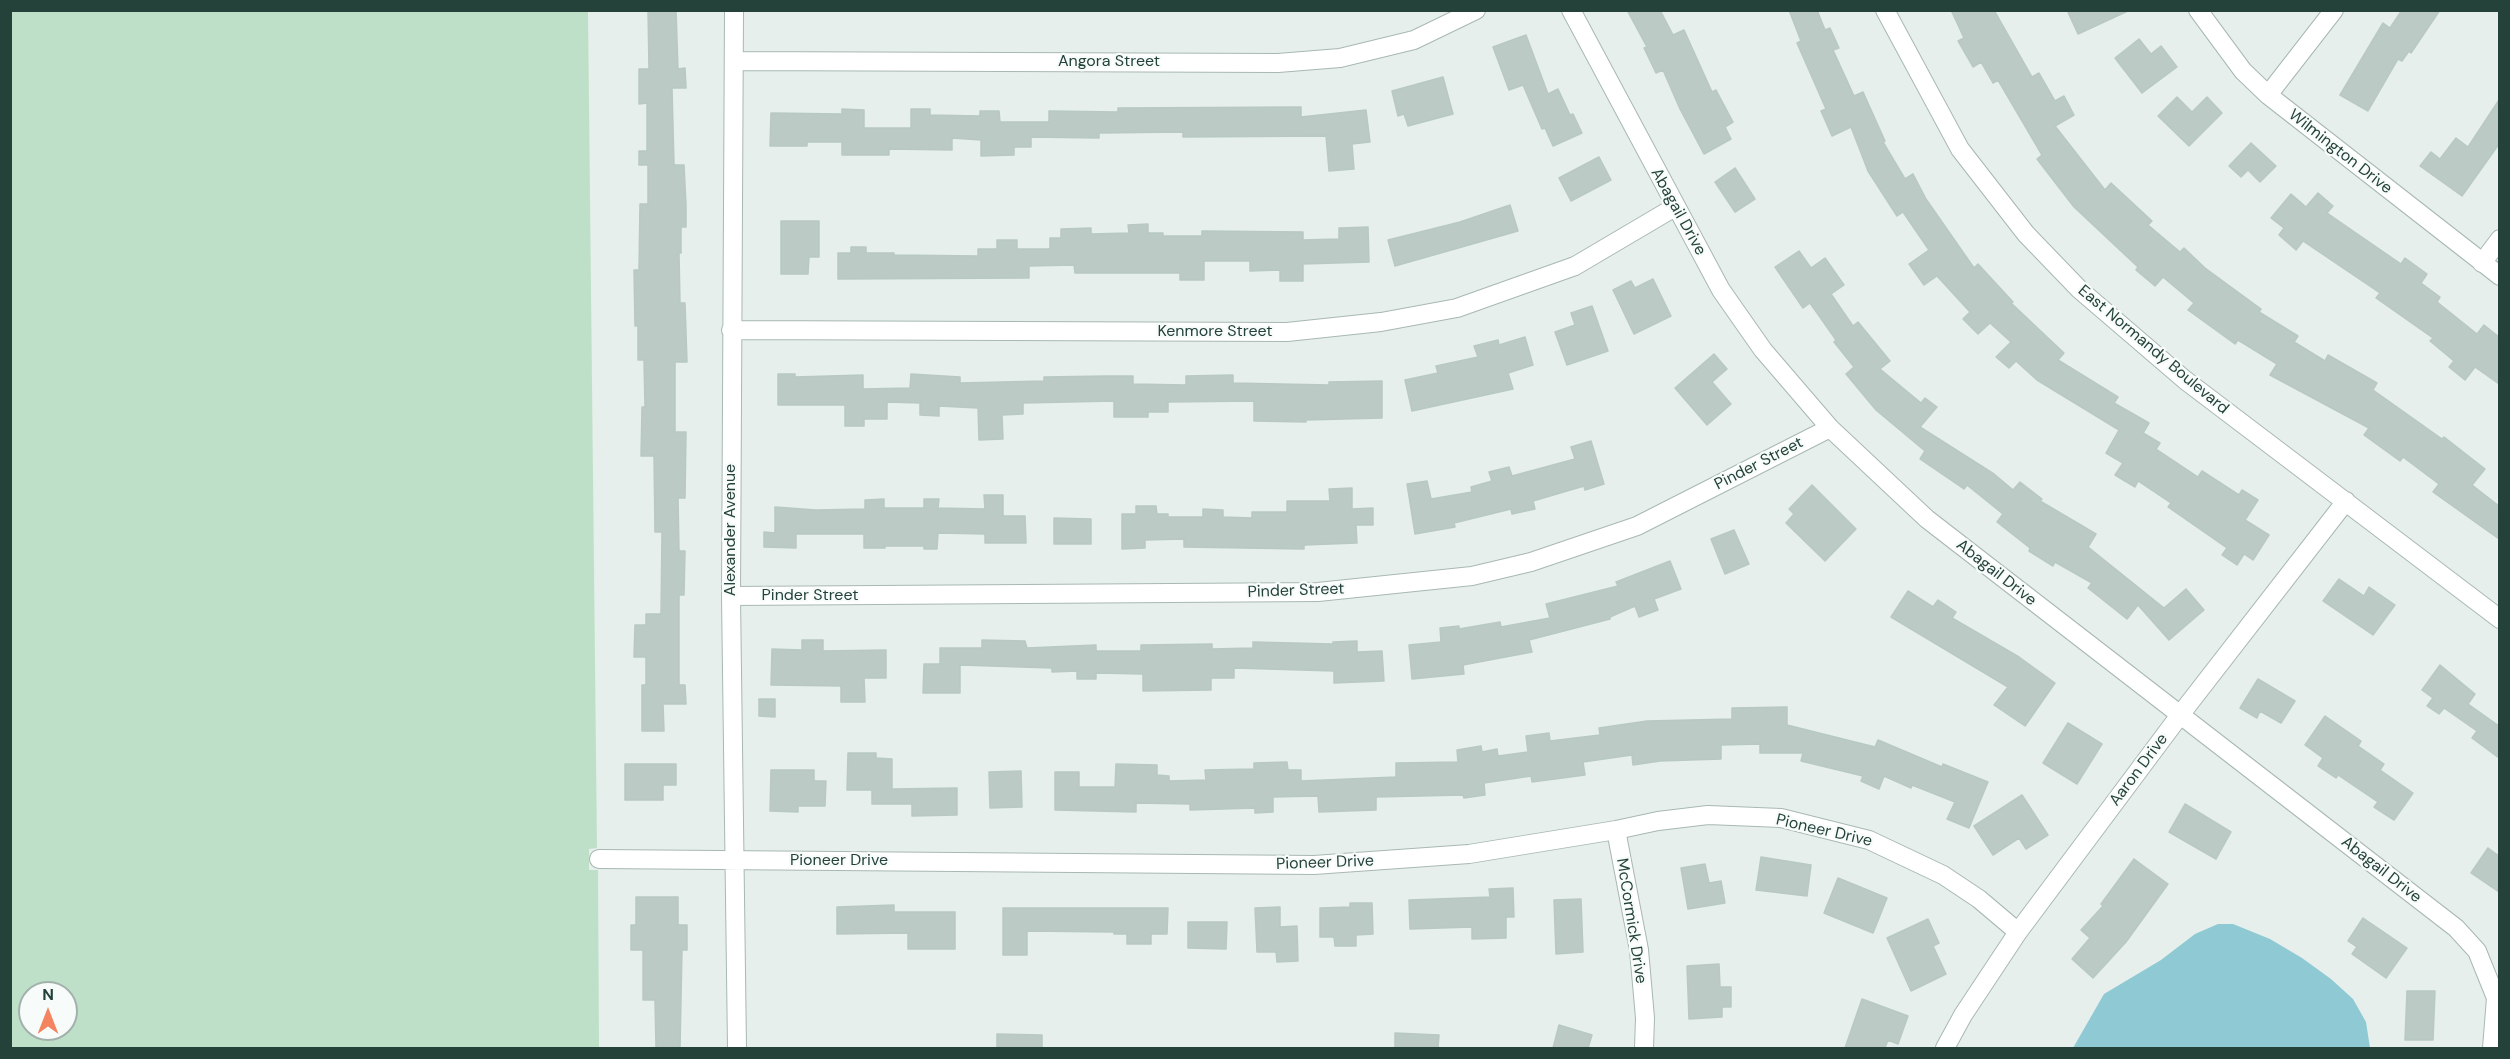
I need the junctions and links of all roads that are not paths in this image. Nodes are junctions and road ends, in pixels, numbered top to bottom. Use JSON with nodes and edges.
{"nodes":[{"id":1,"x":734,"y":10,"type":"edge"},
{"id":2,"x":1476,"y":10,"type":"edge"},
{"id":3,"x":1571,"y":10,"type":"edge"},
{"id":4,"x":1885,"y":10,"type":"edge"},
{"id":5,"x":2198,"y":10,"type":"edge"},
{"id":6,"x":2334,"y":10,"type":"edge"},
{"id":7,"x":734,"y":61,"type":"junction"},
{"id":8,"x":2268,"y":95,"type":"junction"},
{"id":9,"x":1675,"y":207,"type":"junction"},
{"id":10,"x":2499,"y":239,"type":"edge"},
{"id":11,"x":2482,"y":263,"type":"junction"},
{"id":12,"x":2499,"y":276,"type":"edge"},
{"id":13,"x":731,"y":330,"type":"junction"},
{"id":14,"x":1830,"y":428,"type":"junction"},
{"id":15,"x":2346,"y":501,"type":"junction"},
{"id":16,"x":731,"y":596,"type":"junction"},
{"id":17,"x":2499,"y":618,"type":"edge"},
{"id":18,"x":2180,"y":715,"type":"junction"},
{"id":19,"x":1616,"y":830,"type":"junction"},
{"id":20,"x":599,"y":859,"type":"dead end"},
{"id":21,"x":735,"y":861,"type":"junction"},
{"id":22,"x":2018,"y":932,"type":"junction"},
{"id":23,"x":736,"y":1048,"type":"edge"},
{"id":24,"x":1644,"y":1048,"type":"edge"},
{"id":25,"x":1945,"y":1048,"type":"edge"},
{"id":26,"x":2492,"y":1048,"type":"edge"}],
"edges":[{"from":1,"to":7,"type":"street","name":"Alexander Avenue"},
{"from":2,"to":7,"type":"street","name":"Angora Street"},
{"from":3,"to":9,"type":"street","name":"Abagail Drive"},
{"from":4,"to":15,"type":"street","name":"East Normandy Boulevard"},
{"from":5,"to":8,"type":"street","name":"Wilmington Drive"},
{"from":6,"to":8,"type":"street"},
{"from":7,"to":13,"type":"street","name":"Alexander Avenue"},
{"from":8,"to":11,"type":"street","name":"Wilmington Drive"},
{"from":9,"to":13,"type":"street","name":"Kenmore Street"},
{"from":9,"to":14,"type":"street","name":"Abagail Drive"},
{"from":10,"to":11,"type":"street"},
{"from":11,"to":12,"type":"street","name":"Wilmington Drive"},
{"from":13,"to":16,"type":"street","name":"Alexander Avenue"},
{"from":14,"to":16,"type":"street","name":"Pinder Street"},
{"from":14,"to":18,"type":"street","name":"Abagail Drive"},
{"from":15,"to":17,"type":"street","name":"East Normandy Boulevard"},
{"from":15,"to":18,"type":"street","name":"Aaron Drive"},
{"from":16,"to":21,"type":"street","name":"Alexander Avenue"},
{"from":18,"to":22,"type":"street","name":"Aaron Drive"},
{"from":18,"to":26,"type":"street","name":"Abagail Drive"},
{"from":19,"to":21,"type":"street","name":"Pioneer Drive"},
{"from":19,"to":22,"type":"street","name":"Pioneer Drive"},
{"from":19,"to":24,"type":"street","name":"McCormick Drive"},
{"from":20,"to":21,"type":"street","name":"Pioneer Drive"},
{"from":21,"to":23,"type":"street","name":"Alexander Avenue"},
{"from":22,"to":25,"type":"street","name":"Aaron Drive"}]}
